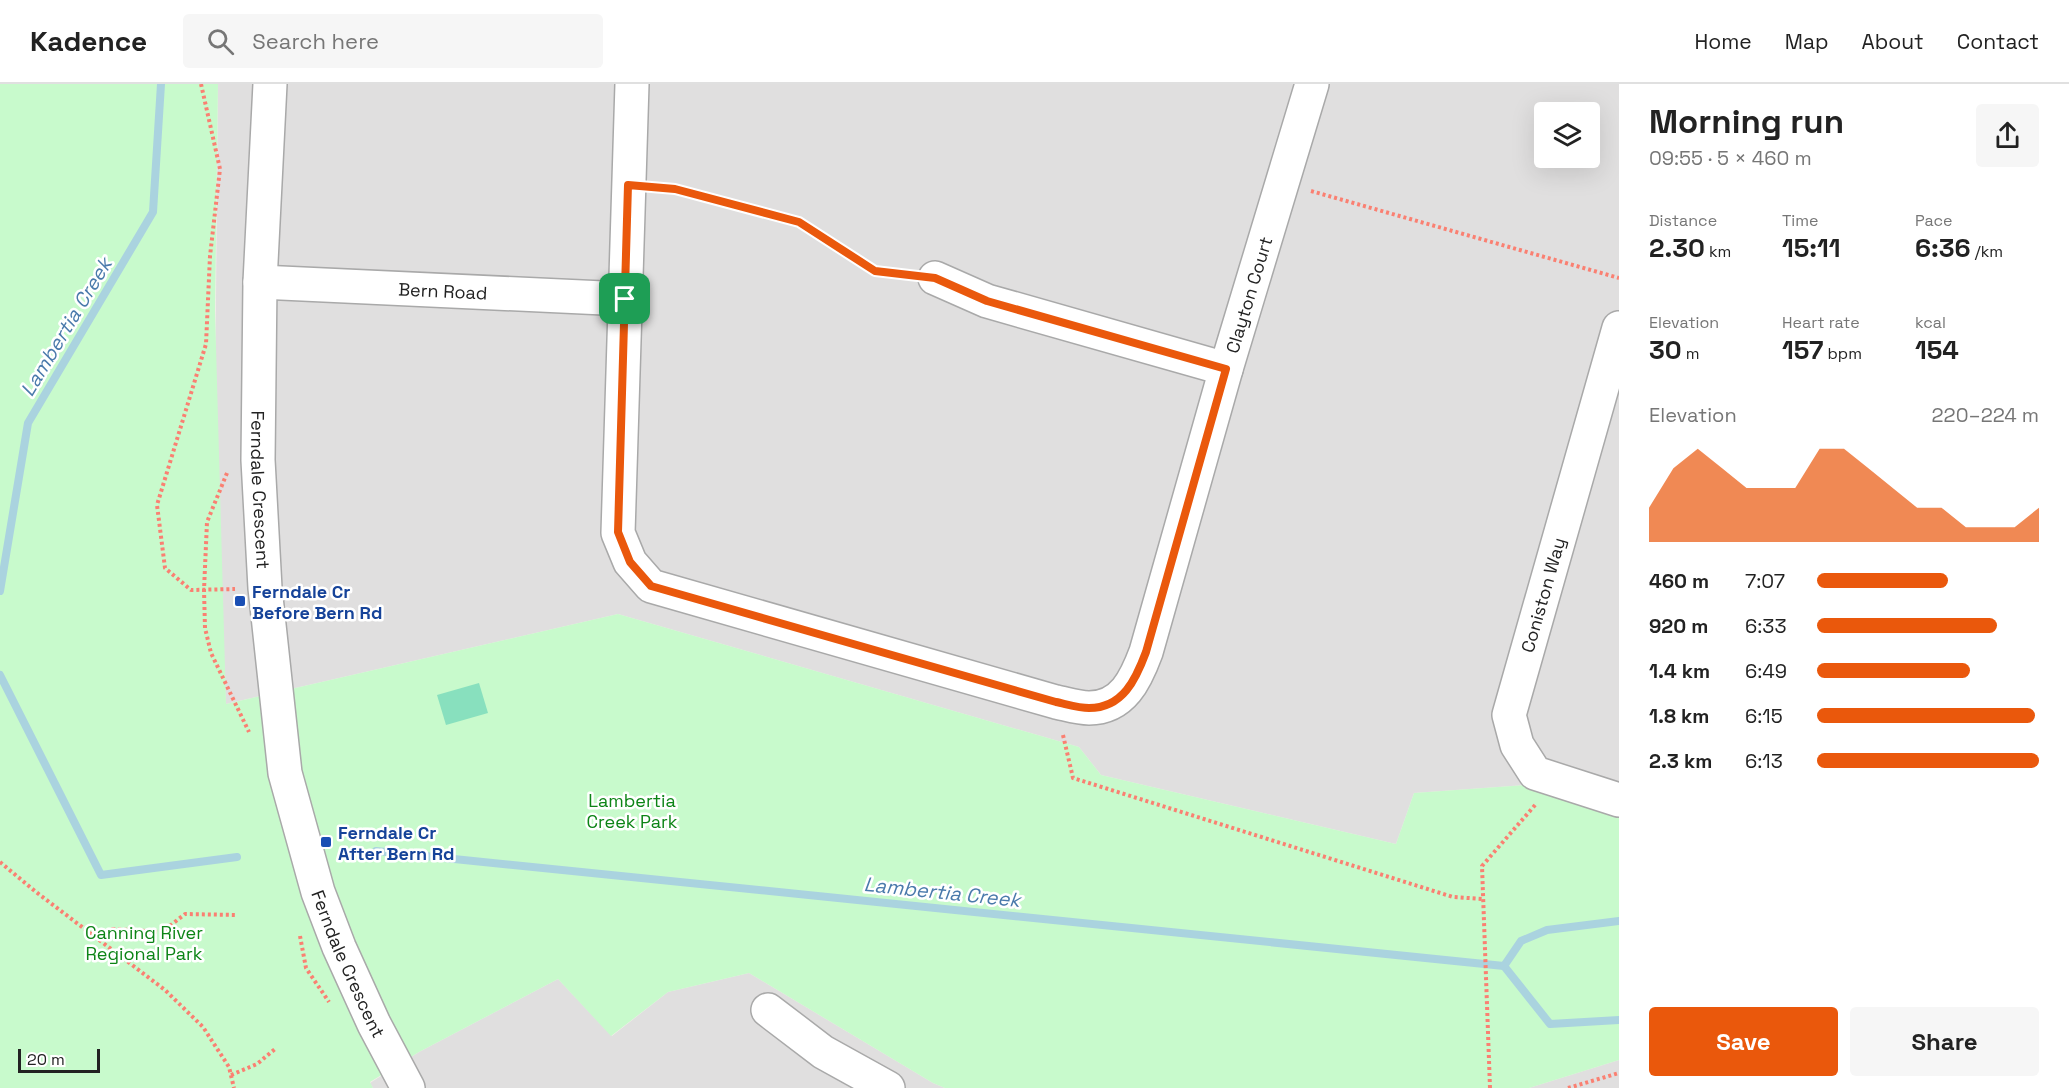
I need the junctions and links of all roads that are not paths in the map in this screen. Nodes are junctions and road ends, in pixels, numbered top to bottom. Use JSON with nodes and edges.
{"nodes":[{"id":1,"x":270,"y":84,"type":"edge"},
{"id":2,"x":632,"y":84,"type":"edge"},
{"id":3,"x":1312,"y":84,"type":"edge"},
{"id":4,"x":935,"y":278,"type":"road end"},
{"id":5,"x":260,"y":282,"type":"junction"},
{"id":6,"x":625,"y":299,"type":"junction"},
{"id":7,"x":1619,"y":328,"type":"edge"},
{"id":8,"x":1226,"y":369,"type":"junction"},
{"id":9,"x":1619,"y":800,"type":"edge"},
{"id":10,"x":768,"y":1010,"type":"dead end"},
{"id":11,"x":408,"y":1088,"type":"edge"},
{"id":12,"x":888,"y":1088,"type":"edge"}],
"edges":[{"from":1,"to":5,"type":"street","name":"Ferndale Crescent"},
{"from":2,"to":6,"type":"street"},
{"from":3,"to":8,"type":"street","name":"Clayton Court"},
{"from":4,"to":8,"type":"street"},
{"from":5,"to":6,"type":"street","name":"Bern Road"},
{"from":5,"to":11,"type":"street","name":"Ferndale Crescent"},
{"from":6,"to":8,"type":"street","name":"Clayton Court"},
{"from":7,"to":9,"type":"street","name":"Coniston Way"},
{"from":10,"to":12,"type":"street"}]}
